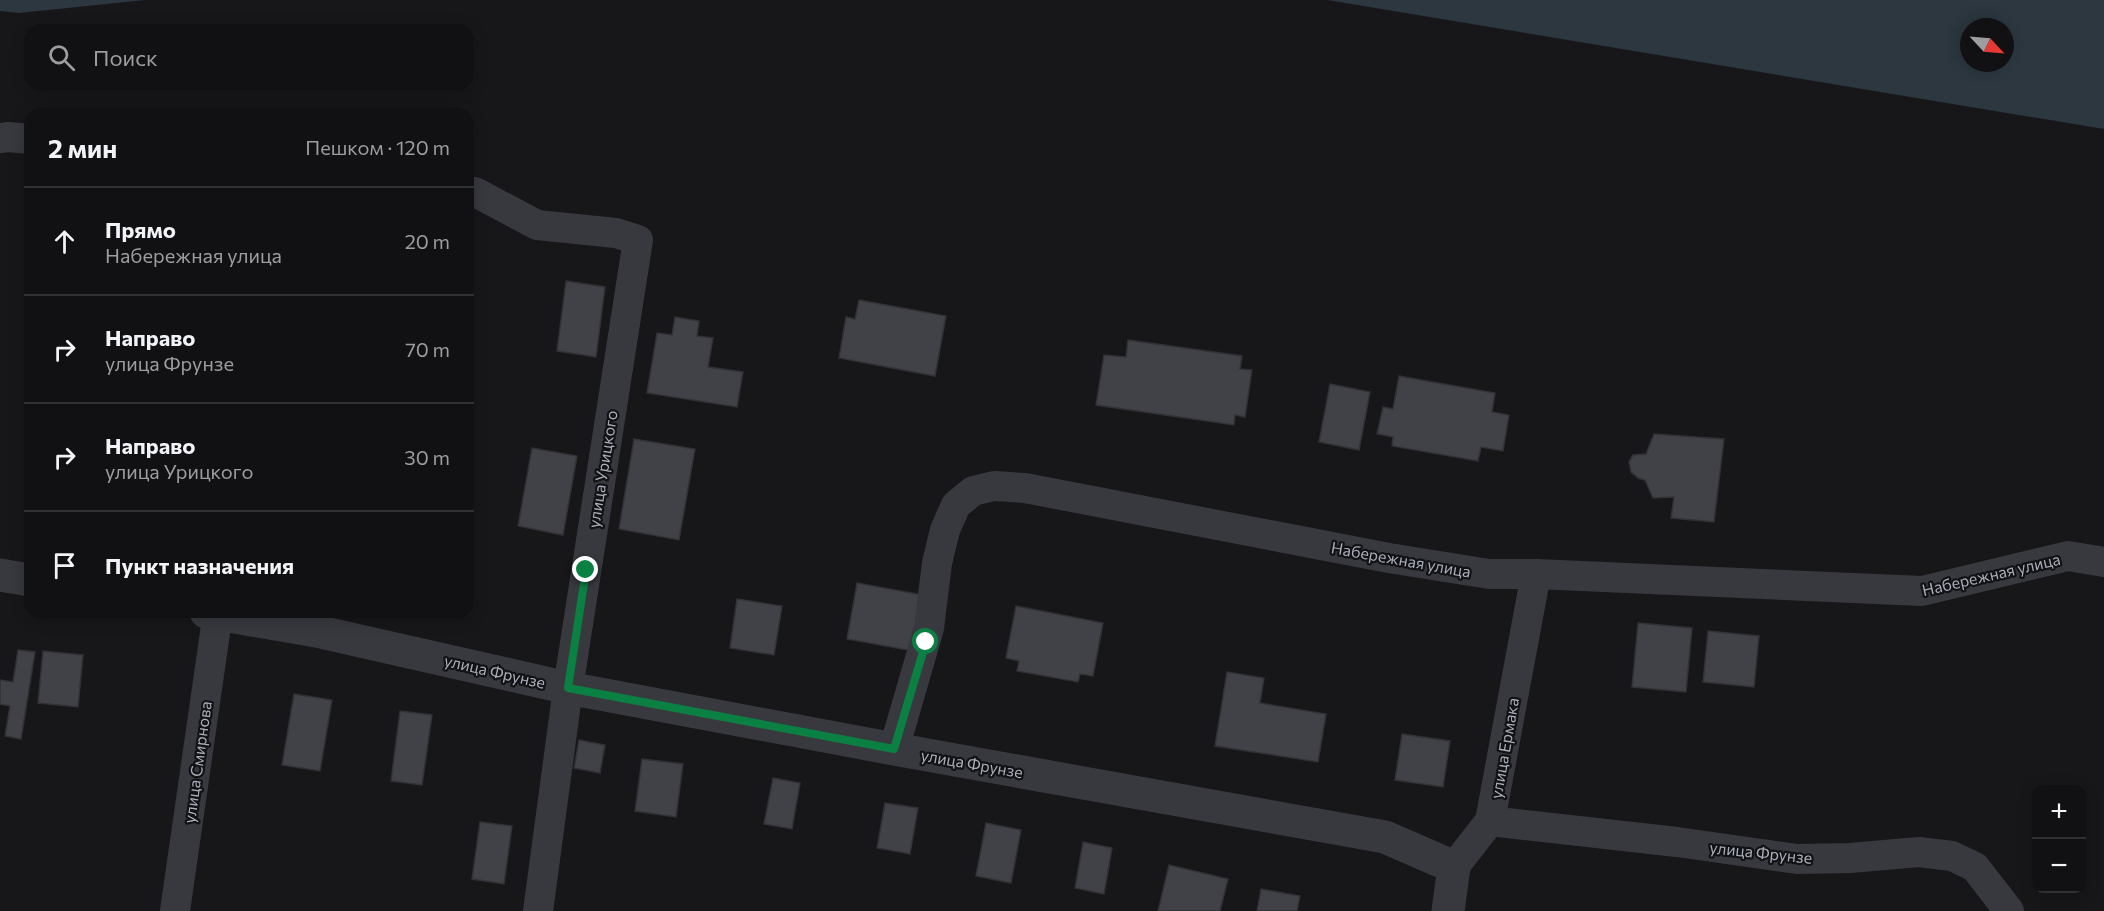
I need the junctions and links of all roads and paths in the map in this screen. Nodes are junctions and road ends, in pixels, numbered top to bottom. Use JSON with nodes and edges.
{"nodes":[{"id":1,"x":0,"y":138,"type":"edge"},
{"id":2,"x":24,"y":138,"type":"edge"},
{"id":3,"x":474,"y":194,"type":"edge"},
{"id":4,"x":2104,"y":562,"type":"edge"},
{"id":5,"x":1536,"y":574,"type":"junction"},
{"id":6,"x":0,"y":575,"type":"edge"},
{"id":7,"x":24,"y":579,"type":"edge"},
{"id":8,"x":213,"y":618,"type":"edge"},
{"id":9,"x":242,"y":618,"type":"edge"},
{"id":10,"x":568,"y":688,"type":"junction"},
{"id":11,"x":894,"y":749,"type":"junction"},
{"id":12,"x":1490,"y":821,"type":"junction"},
{"id":13,"x":1454,"y":867,"type":"junction"},
{"id":14,"x":175,"y":911,"type":"edge"},
{"id":15,"x":538,"y":911,"type":"edge"},
{"id":16,"x":1448,"y":911,"type":"edge"},
{"id":17,"x":2009,"y":911,"type":"edge"}],
"edges":[{"from":1,"to":2,"type":"street"},
{"from":3,"to":10,"type":"street","name":"улица Урицкого"},
{"from":4,"to":5,"type":"street","name":"Набережная улица"},
{"from":5,"to":11,"type":"street","name":"Набережная улица"},
{"from":5,"to":12,"type":"street","name":"улица Ермака"},
{"from":6,"to":7,"type":"street"},
{"from":8,"to":14,"type":"street","name":"улица Смирнова"},
{"from":9,"to":10,"type":"street","name":"улица Фрунзе"},
{"from":10,"to":11,"type":"street","name":"улица Фрунзе"},
{"from":10,"to":15,"type":"street","name":"улица Урицкого"},
{"from":11,"to":13,"type":"street","name":"улица Фрунзе"},
{"from":12,"to":13,"type":"street","name":"улица Ермака"},
{"from":12,"to":17,"type":"street","name":"улица Фрунзе"},
{"from":13,"to":16,"type":"street"}]}
